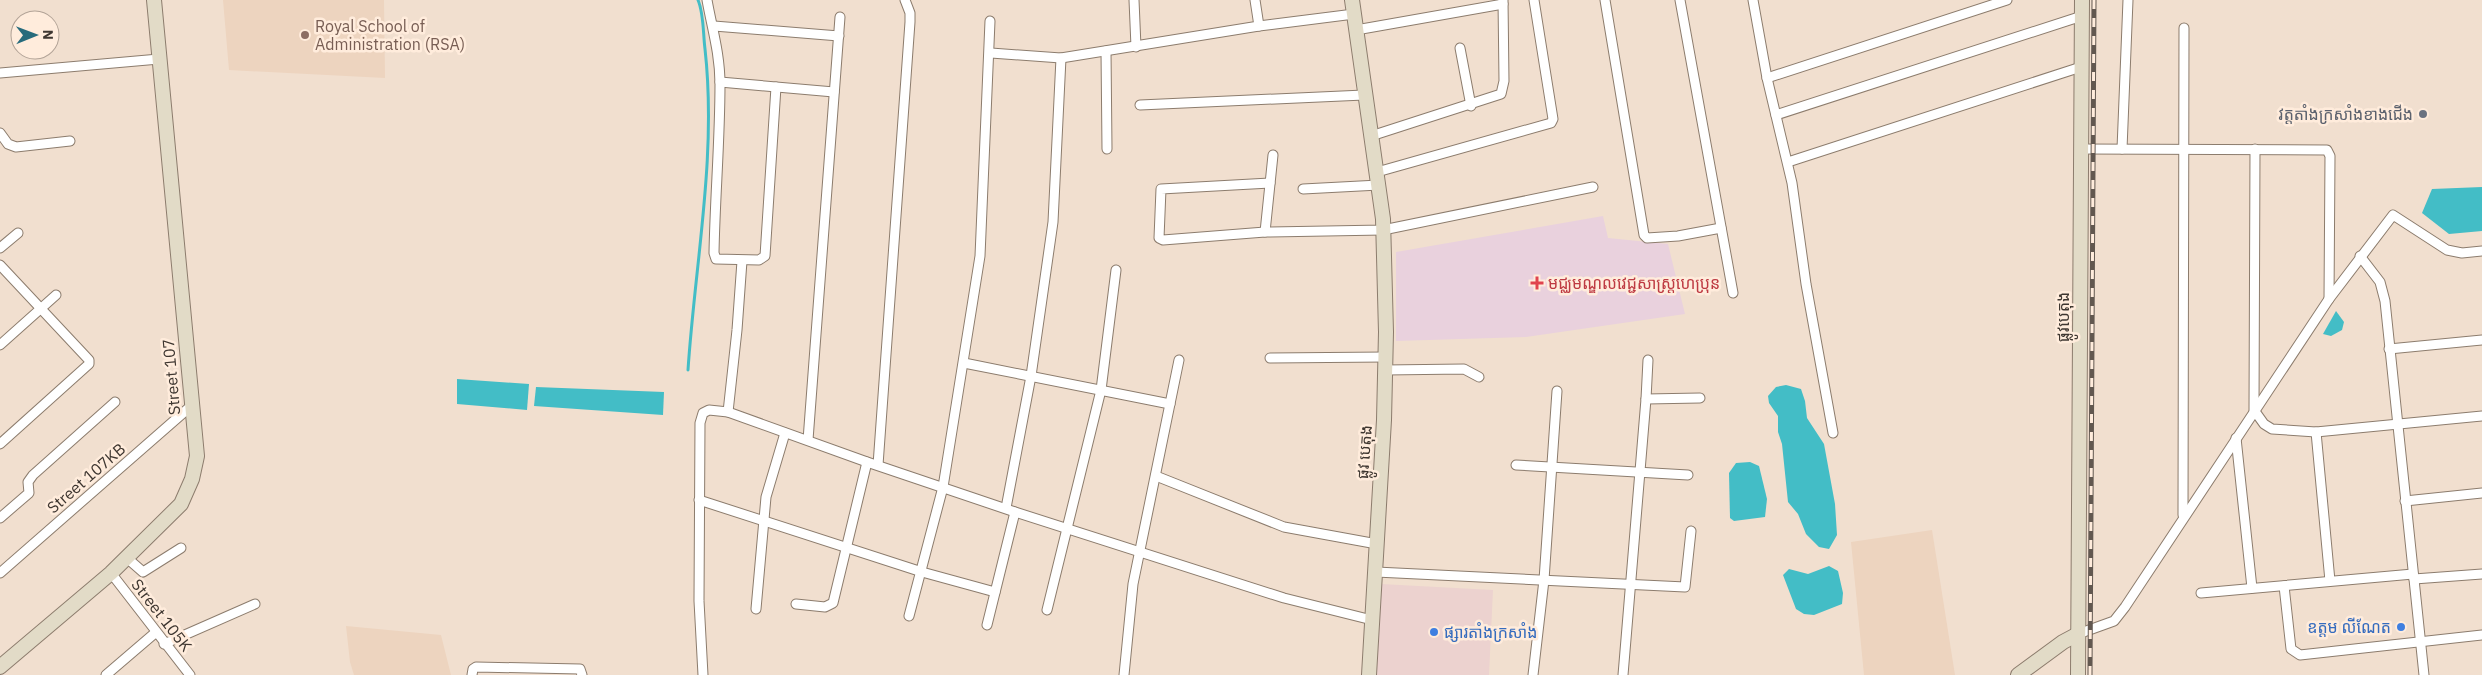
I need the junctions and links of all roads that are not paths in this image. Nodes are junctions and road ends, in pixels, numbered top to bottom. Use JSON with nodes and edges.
{"nodes":[{"id":1,"x":154,"y":0,"type":"edge"},
{"id":2,"x":706,"y":0,"type":"edge"},
{"id":3,"x":905,"y":0,"type":"edge"},
{"id":4,"x":1134,"y":0,"type":"edge"},
{"id":5,"x":1255,"y":0,"type":"edge"},
{"id":6,"x":1534,"y":0,"type":"edge"},
{"id":7,"x":1605,"y":0,"type":"edge"},
{"id":8,"x":1680,"y":0,"type":"edge"},
{"id":9,"x":1753,"y":0,"type":"edge"},
{"id":10,"x":2007,"y":0,"type":"edge"},
{"id":11,"x":2082,"y":0,"type":"edge"},
{"id":12,"x":2128,"y":0,"type":"edge"},
{"id":13,"x":1503,"y":2,"type":"edge"},
{"id":14,"x":1353,"y":7,"type":"edge"},
{"id":15,"x":2082,"y":16,"type":"junction"},
{"id":16,"x":840,"y":17,"type":"dead end"},
{"id":17,"x":990,"y":21,"type":"dead end"},
{"id":18,"x":714,"y":26,"type":"junction"},
{"id":19,"x":1260,"y":26,"type":"junction"},
{"id":20,"x":2184,"y":28,"type":"dead end"},
{"id":21,"x":1356,"y":30,"type":"junction"},
{"id":22,"x":839,"y":36,"type":"junction"},
{"id":23,"x":1136,"y":47,"type":"junction"},
{"id":24,"x":1460,"y":48,"type":"dead end"},
{"id":25,"x":1106,"y":51,"type":"junction"},
{"id":26,"x":990,"y":53,"type":"junction"},
{"id":27,"x":1061,"y":58,"type":"junction"},
{"id":28,"x":159,"y":59,"type":"junction"},
{"id":29,"x":2081,"y":67,"type":"junction"},
{"id":30,"x":0,"y":73,"type":"edge"},
{"id":31,"x":1767,"y":78,"type":"junction"},
{"id":32,"x":720,"y":82,"type":"junction"},
{"id":33,"x":776,"y":87,"type":"junction"},
{"id":34,"x":834,"y":92,"type":"junction"},
{"id":35,"x":1364,"y":96,"type":"junction"},
{"id":36,"x":1140,"y":105,"type":"dead end"},
{"id":37,"x":1471,"y":106,"type":"junction"},
{"id":38,"x":1776,"y":115,"type":"junction"},
{"id":39,"x":0,"y":133,"type":"edge"},
{"id":40,"x":1371,"y":136,"type":"junction"},
{"id":41,"x":70,"y":141,"type":"dead end"},
{"id":42,"x":2081,"y":148,"type":"junction"},
{"id":43,"x":1107,"y":149,"type":"dead end"},
{"id":44,"x":2122,"y":149,"type":"junction"},
{"id":45,"x":2182,"y":149,"type":"junction"},
{"id":46,"x":2255,"y":149,"type":"junction"},
{"id":47,"x":1273,"y":155,"type":"dead end"},
{"id":48,"x":1788,"y":162,"type":"junction"},
{"id":49,"x":1378,"y":179,"type":"junction"},
{"id":50,"x":1270,"y":183,"type":"junction"},
{"id":51,"x":1593,"y":187,"type":"dead end"},
{"id":52,"x":1303,"y":189,"type":"dead end"},
{"id":53,"x":1721,"y":228,"type":"junction"},
{"id":54,"x":1383,"y":230,"type":"junction"},
{"id":55,"x":1265,"y":232,"type":"junction"},
{"id":56,"x":18,"y":233,"type":"dead end"},
{"id":57,"x":0,"y":248,"type":"edge"},
{"id":58,"x":2482,"y":251,"type":"edge"},
{"id":59,"x":2360,"y":256,"type":"junction"},
{"id":60,"x":742,"y":261,"type":"junction"},
{"id":61,"x":0,"y":265,"type":"edge"},
{"id":62,"x":1116,"y":270,"type":"dead end"},
{"id":63,"x":1732,"y":293,"type":"dead end"},
{"id":64,"x":56,"y":295,"type":"dead end"},
{"id":65,"x":2329,"y":299,"type":"junction"},
{"id":66,"x":41,"y":308,"type":"junction"},
{"id":67,"x":2482,"y":340,"type":"edge"},
{"id":68,"x":0,"y":345,"type":"edge"},
{"id":69,"x":2389,"y":349,"type":"junction"},
{"id":70,"x":1270,"y":358,"type":"dead end"},
{"id":71,"x":1179,"y":360,"type":"dead end"},
{"id":72,"x":1648,"y":360,"type":"dead end"},
{"id":73,"x":964,"y":363,"type":"junction"},
{"id":74,"x":1386,"y":363,"type":"junction"},
{"id":75,"x":1032,"y":376,"type":"junction"},
{"id":76,"x":1479,"y":377,"type":"dead end"},
{"id":77,"x":1101,"y":390,"type":"junction"},
{"id":78,"x":1558,"y":391,"type":"dead end"},
{"id":79,"x":1700,"y":398,"type":"dead end"},
{"id":80,"x":1646,"y":399,"type":"junction"},
{"id":81,"x":115,"y":402,"type":"dead end"},
{"id":82,"x":1170,"y":404,"type":"junction"},
{"id":83,"x":192,"y":406,"type":"junction"},
{"id":84,"x":2254,"y":410,"type":"junction"},
{"id":85,"x":728,"y":412,"type":"junction"},
{"id":86,"x":2482,"y":416,"type":"edge"},
{"id":87,"x":2397,"y":424,"type":"junction"},
{"id":88,"x":2316,"y":432,"type":"junction"},
{"id":89,"x":785,"y":433,"type":"junction"},
{"id":90,"x":1833,"y":433,"type":"dead end"},
{"id":91,"x":2236,"y":438,"type":"junction"},
{"id":92,"x":808,"y":440,"type":"junction"},
{"id":93,"x":0,"y":444,"type":"edge"},
{"id":94,"x":867,"y":462,"type":"junction"},
{"id":95,"x":878,"y":465,"type":"junction"},
{"id":96,"x":1516,"y":465,"type":"dead end"},
{"id":97,"x":1552,"y":467,"type":"junction"},
{"id":98,"x":1639,"y":473,"type":"junction"},
{"id":99,"x":1688,"y":475,"type":"dead end"},
{"id":100,"x":1156,"y":476,"type":"junction"},
{"id":101,"x":943,"y":487,"type":"junction"},
{"id":102,"x":2482,"y":493,"type":"edge"},
{"id":103,"x":699,"y":500,"type":"junction"},
{"id":104,"x":2405,"y":501,"type":"junction"},
{"id":105,"x":1011,"y":510,"type":"junction"},
{"id":106,"x":2183,"y":516,"type":"junction"},
{"id":107,"x":0,"y":518,"type":"edge"},
{"id":108,"x":764,"y":520,"type":"junction"},
{"id":109,"x":1068,"y":528,"type":"junction"},
{"id":110,"x":1691,"y":531,"type":"dead end"},
{"id":111,"x":1377,"y":544,"type":"junction"},
{"id":112,"x":847,"y":547,"type":"junction"},
{"id":113,"x":181,"y":548,"type":"dead end"},
{"id":114,"x":1140,"y":550,"type":"junction"},
{"id":115,"x":126,"y":558,"type":"junction"},
{"id":116,"x":922,"y":572,"type":"junction"},
{"id":117,"x":1376,"y":572,"type":"junction"},
{"id":118,"x":0,"y":573,"type":"edge"},
{"id":119,"x":111,"y":573,"type":"junction"},
{"id":120,"x":2482,"y":574,"type":"edge"},
{"id":121,"x":2414,"y":576,"type":"junction"},
{"id":122,"x":1544,"y":580,"type":"junction"},
{"id":123,"x":2330,"y":581,"type":"junction"},
{"id":124,"x":1629,"y":586,"type":"junction"},
{"id":125,"x":2284,"y":586,"type":"junction"},
{"id":126,"x":2252,"y":588,"type":"junction"},
{"id":127,"x":995,"y":592,"type":"junction"},
{"id":128,"x":2201,"y":593,"type":"dead end"},
{"id":129,"x":255,"y":604,"type":"dead end"},
{"id":130,"x":796,"y":604,"type":"dead end"},
{"id":131,"x":756,"y":609,"type":"dead end"},
{"id":132,"x":1047,"y":610,"type":"dead end"},
{"id":133,"x":909,"y":616,"type":"dead end"},
{"id":134,"x":1372,"y":620,"type":"junction"},
{"id":135,"x":987,"y":625,"type":"dead end"},
{"id":136,"x":155,"y":633,"type":"junction"},
{"id":137,"x":2078,"y":634,"type":"junction"},
{"id":138,"x":2482,"y":636,"type":"edge"},
{"id":139,"x":2421,"y":642,"type":"junction"},
{"id":140,"x":164,"y":644,"type":"junction"},
{"id":141,"x":0,"y":667,"type":"edge"},
{"id":142,"x":519,"y":671,"type":"edge"},
{"id":143,"x":106,"y":675,"type":"edge"},
{"id":144,"x":190,"y":675,"type":"edge"},
{"id":145,"x":472,"y":675,"type":"edge"},
{"id":146,"x":582,"y":675,"type":"edge"},
{"id":147,"x":703,"y":675,"type":"edge"},
{"id":148,"x":1124,"y":675,"type":"edge"},
{"id":149,"x":1369,"y":675,"type":"edge"},
{"id":150,"x":1533,"y":675,"type":"edge"},
{"id":151,"x":1622,"y":675,"type":"edge"},
{"id":152,"x":2018,"y":675,"type":"edge"},
{"id":153,"x":2078,"y":675,"type":"edge"},
{"id":154,"x":2424,"y":675,"type":"edge"}],
"edges":[{"from":1,"to":28,"type":"street","name":"Street 107"},
{"from":2,"to":18,"type":"street"},
{"from":3,"to":95,"type":"street"},
{"from":4,"to":23,"type":"street"},
{"from":5,"to":19,"type":"street"},
{"from":6,"to":49,"type":"street"},
{"from":7,"to":53,"type":"street"},
{"from":8,"to":53,"type":"street"},
{"from":9,"to":31,"type":"street"},
{"from":10,"to":31,"type":"street"},
{"from":11,"to":15,"type":"street","name":"ផ្លូវបេតុង"},
{"from":12,"to":44,"type":"street"},
{"from":13,"to":21,"type":"street"},
{"from":13,"to":37,"type":"street"},
{"from":14,"to":19,"type":"street"},
{"from":14,"to":21,"type":"street","name":"ផ្លូវ បេតុង"},
{"from":15,"to":29,"type":"street","name":"ផ្លូវបេតុង"},
{"from":15,"to":38,"type":"street"},
{"from":16,"to":22,"type":"street"},
{"from":17,"to":26,"type":"street"},
{"from":18,"to":22,"type":"street"},
{"from":18,"to":32,"type":"street"},
{"from":19,"to":23,"type":"street"},
{"from":20,"to":45,"type":"street"},
{"from":21,"to":35,"type":"street","name":"ផ្លូវ បេតុង"},
{"from":22,"to":34,"type":"street"},
{"from":23,"to":25,"type":"street"},
{"from":24,"to":37,"type":"street"},
{"from":25,"to":27,"type":"street"},
{"from":25,"to":43,"type":"street"},
{"from":26,"to":27,"type":"street"},
{"from":26,"to":73,"type":"street"},
{"from":27,"to":75,"type":"street"},
{"from":28,"to":30,"type":"street"},
{"from":28,"to":83,"type":"street","name":"Street 107"},
{"from":29,"to":42,"type":"street","name":"ផ្លូវបេតុង"},
{"from":29,"to":48,"type":"street"},
{"from":31,"to":38,"type":"street"},
{"from":32,"to":33,"type":"street"},
{"from":32,"to":60,"type":"street"},
{"from":33,"to":34,"type":"street"},
{"from":33,"to":60,"type":"street"},
{"from":34,"to":92,"type":"street"},
{"from":35,"to":36,"type":"street"},
{"from":35,"to":40,"type":"street","name":"ផ្លូវ បេតុង"},
{"from":37,"to":40,"type":"street"},
{"from":38,"to":48,"type":"street"},
{"from":39,"to":41,"type":"street"},
{"from":40,"to":49,"type":"street","name":"ផ្លូវ បេតុង"},
{"from":42,"to":44,"type":"street"},
{"from":42,"to":137,"type":"street","name":"ផ្លូវបេតុង"},
{"from":44,"to":45,"type":"street"},
{"from":45,"to":46,"type":"street"},
{"from":45,"to":106,"type":"street"},
{"from":46,"to":65,"type":"street"},
{"from":46,"to":84,"type":"street"},
{"from":47,"to":50,"type":"street"},
{"from":48,"to":90,"type":"street"},
{"from":49,"to":52,"type":"street"},
{"from":49,"to":54,"type":"street","name":"ផ្លូវ បេតុង"},
{"from":50,"to":55,"type":"street"},
{"from":50,"to":55,"type":"street"},
{"from":51,"to":54,"type":"street"},
{"from":53,"to":63,"type":"street"},
{"from":54,"to":55,"type":"street"},
{"from":54,"to":74,"type":"street","name":"ផ្លូវ បេតុង"},
{"from":56,"to":57,"type":"street"},
{"from":58,"to":59,"type":"street"},
{"from":59,"to":65,"type":"street"},
{"from":59,"to":69,"type":"street"},
{"from":60,"to":85,"type":"street"},
{"from":61,"to":66,"type":"street"},
{"from":62,"to":77,"type":"street"},
{"from":64,"to":66,"type":"street"},
{"from":65,"to":84,"type":"street"},
{"from":66,"to":68,"type":"street"},
{"from":66,"to":93,"type":"street"},
{"from":67,"to":69,"type":"street"},
{"from":69,"to":87,"type":"street"},
{"from":70,"to":74,"type":"street"},
{"from":71,"to":82,"type":"street"},
{"from":72,"to":80,"type":"street"},
{"from":73,"to":75,"type":"street"},
{"from":73,"to":101,"type":"street"},
{"from":74,"to":76,"type":"street"},
{"from":74,"to":111,"type":"street","name":"ផ្លូវ បេតុង"},
{"from":75,"to":77,"type":"street"},
{"from":75,"to":105,"type":"street"},
{"from":77,"to":82,"type":"street"},
{"from":77,"to":109,"type":"street"},
{"from":78,"to":97,"type":"street"},
{"from":79,"to":80,"type":"street"},
{"from":80,"to":98,"type":"street"},
{"from":81,"to":107,"type":"street"},
{"from":82,"to":100,"type":"street"},
{"from":83,"to":115,"type":"street","name":"Street 107"},
{"from":83,"to":118,"type":"street","name":"Street 107KB"},
{"from":84,"to":88,"type":"street"},
{"from":84,"to":91,"type":"street"},
{"from":85,"to":89,"type":"street"},
{"from":85,"to":103,"type":"street"},
{"from":86,"to":87,"type":"street"},
{"from":87,"to":88,"type":"street"},
{"from":87,"to":104,"type":"street"},
{"from":88,"to":123,"type":"street"},
{"from":89,"to":92,"type":"street"},
{"from":89,"to":108,"type":"street"},
{"from":91,"to":106,"type":"street"},
{"from":91,"to":126,"type":"street"},
{"from":92,"to":94,"type":"street"},
{"from":94,"to":95,"type":"street"},
{"from":94,"to":112,"type":"street"},
{"from":95,"to":101,"type":"street"},
{"from":96,"to":97,"type":"street"},
{"from":97,"to":98,"type":"street"},
{"from":97,"to":122,"type":"street"},
{"from":98,"to":99,"type":"street"},
{"from":98,"to":124,"type":"street"},
{"from":100,"to":111,"type":"street"},
{"from":100,"to":114,"type":"street"},
{"from":101,"to":105,"type":"street"},
{"from":101,"to":116,"type":"street"},
{"from":102,"to":104,"type":"street"},
{"from":103,"to":108,"type":"street"},
{"from":103,"to":147,"type":"street"},
{"from":104,"to":121,"type":"street"},
{"from":105,"to":109,"type":"street"},
{"from":105,"to":127,"type":"street"},
{"from":106,"to":137,"type":"street"},
{"from":108,"to":112,"type":"street"},
{"from":108,"to":131,"type":"street"},
{"from":109,"to":114,"type":"street"},
{"from":109,"to":132,"type":"street"},
{"from":110,"to":124,"type":"street"},
{"from":111,"to":117,"type":"street","name":"ផ្លូវ បេតុង"},
{"from":112,"to":116,"type":"street"},
{"from":112,"to":130,"type":"street"},
{"from":113,"to":115,"type":"street"},
{"from":114,"to":134,"type":"street"},
{"from":114,"to":148,"type":"street"},
{"from":115,"to":119,"type":"street","name":"Street 107"},
{"from":116,"to":127,"type":"street"},
{"from":116,"to":133,"type":"street"},
{"from":117,"to":122,"type":"street"},
{"from":117,"to":134,"type":"street","name":"ផ្លូវ បេតុង"},
{"from":119,"to":136,"type":"street","name":"Street 105K"},
{"from":119,"to":141,"type":"street","name":"Street 107"},
{"from":120,"to":121,"type":"street"},
{"from":121,"to":123,"type":"street"},
{"from":121,"to":139,"type":"street"},
{"from":122,"to":124,"type":"street"},
{"from":122,"to":150,"type":"street"},
{"from":123,"to":125,"type":"street"},
{"from":124,"to":151,"type":"street"},
{"from":125,"to":126,"type":"street"},
{"from":125,"to":139,"type":"street"},
{"from":126,"to":128,"type":"street"},
{"from":127,"to":135,"type":"street"},
{"from":129,"to":140,"type":"street"},
{"from":134,"to":149,"type":"street","name":"ផ្លូវ បេតុង"},
{"from":136,"to":140,"type":"street","name":"Street 105K"},
{"from":136,"to":143,"type":"street"},
{"from":137,"to":152,"type":"street"},
{"from":137,"to":153,"type":"street","name":"ផ្លូវបេតុង"},
{"from":138,"to":139,"type":"street"},
{"from":139,"to":154,"type":"street"},
{"from":140,"to":144,"type":"street","name":"Street 105K"},
{"from":142,"to":145,"type":"street"},
{"from":142,"to":146,"type":"street"}]}
